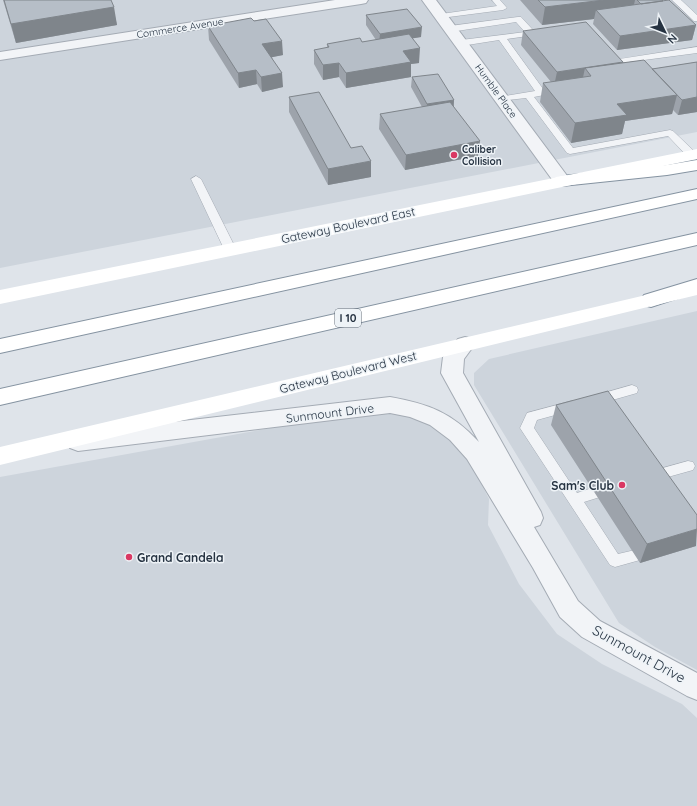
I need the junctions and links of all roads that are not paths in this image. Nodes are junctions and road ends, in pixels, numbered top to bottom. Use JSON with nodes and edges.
{"nodes":[{"id":1,"x":360,"y":0,"type":"edge"},
{"id":2,"x":429,"y":0,"type":"edge"},
{"id":3,"x":496,"y":0,"type":"edge"},
{"id":4,"x":676,"y":0,"type":"edge"},
{"id":5,"x":441,"y":16,"type":"junction"},
{"id":6,"x":697,"y":19,"type":"edge"},
{"id":7,"x":450,"y":29,"type":"junction"},
{"id":8,"x":546,"y":32,"type":"edge"},
{"id":9,"x":532,"y":34,"type":"junction"},
{"id":10,"x":502,"y":38,"type":"junction"},
{"id":11,"x":461,"y":43,"type":"junction"},
{"id":12,"x":602,"y":45,"type":"edge"},
{"id":13,"x":697,"y":50,"type":"edge"},
{"id":14,"x":0,"y":56,"type":"edge"},
{"id":15,"x":638,"y":58,"type":"junction"},
{"id":16,"x":651,"y":71,"type":"edge"},
{"id":17,"x":528,"y":95,"type":"junction"},
{"id":18,"x":502,"y":99,"type":"junction"},
{"id":19,"x":695,"y":158,"type":"edge"},
{"id":20,"x":196,"y":179,"type":"dead end"},
{"id":21,"x":562,"y":181,"type":"junction"},
{"id":22,"x":697,"y":194,"type":"edge"},
{"id":23,"x":697,"y":239,"type":"edge"},
{"id":24,"x":230,"y":249,"type":"junction"},
{"id":25,"x":697,"y":285,"type":"edge"},
{"id":26,"x":697,"y":289,"type":"edge"},
{"id":27,"x":0,"y":297,"type":"edge"},
{"id":28,"x":651,"y":300,"type":"junction"},
{"id":29,"x":465,"y":344,"type":"junction"},
{"id":30,"x":0,"y":346,"type":"edge"},
{"id":31,"x":632,"y":390,"type":"dead end"},
{"id":32,"x":0,"y":397,"type":"edge"},
{"id":33,"x":45,"y":446,"type":"junction"},
{"id":34,"x":0,"y":456,"type":"edge"},
{"id":35,"x":688,"y":466,"type":"dead end"},
{"id":36,"x":649,"y":477,"type":"edge"},
{"id":37,"x":595,"y":493,"type":"dead end"},
{"id":38,"x":575,"y":499,"type":"junction"},
{"id":39,"x":635,"y":556,"type":"dead end"},
{"id":40,"x":542,"y":560,"type":"junction"},
{"id":41,"x":697,"y":687,"type":"edge"}],
"edges":[{"from":1,"to":14,"type":"street","name":"Commerce Avenue"},
{"from":2,"to":5,"type":"street","name":"Humble Place"},
{"from":3,"to":5,"type":"lane"},
{"from":4,"to":6,"type":"lane"},
{"from":5,"to":7,"type":"street","name":"Humble Place"},
{"from":7,"to":9,"type":"lane"},
{"from":7,"to":11,"type":"street","name":"Humble Place"},
{"from":8,"to":9,"type":"lane"},
{"from":9,"to":10,"type":"lane"},
{"from":10,"to":11,"type":"lane"},
{"from":10,"to":17,"type":"lane"},
{"from":11,"to":18,"type":"street","name":"Humble Place"},
{"from":12,"to":15,"type":"lane"},
{"from":13,"to":15,"type":"lane"},
{"from":15,"to":16,"type":"lane"},
{"from":17,"to":18,"type":"lane"},
{"from":17,"to":19,"type":"lane"},
{"from":18,"to":21,"type":"street","name":"Humble Place"},
{"from":19,"to":21,"type":"main road","name":"Gateway Boulevard East"},
{"from":20,"to":24,"type":"lane"},
{"from":21,"to":24,"type":"main road","name":"Gateway Boulevard East"},
{"from":22,"to":30,"type":"main road"},
{"from":23,"to":32,"type":"main road","number":"I 10"},
{"from":24,"to":27,"type":"main road","name":"Gateway Boulevard East"},
{"from":25,"to":28,"type":"main road"},
{"from":26,"to":28,"type":"main road","name":"Gateway Boulevard West"},
{"from":28,"to":29,"type":"main road","name":"Gateway Boulevard West"},
{"from":29,"to":33,"type":"main road","name":"Gateway Boulevard West"},
{"from":29,"to":40,"type":"street","name":"Sunmount Drive"},
{"from":31,"to":38,"type":"lane"},
{"from":33,"to":34,"type":"main road","name":"Gateway Boulevard West"},
{"from":33,"to":40,"type":"street","name":"Sunmount Drive"},
{"from":35,"to":36,"type":"lane"},
{"from":37,"to":38,"type":"lane"},
{"from":38,"to":39,"type":"lane"},
{"from":40,"to":41,"type":"street","name":"Sunmount Drive"}]}
